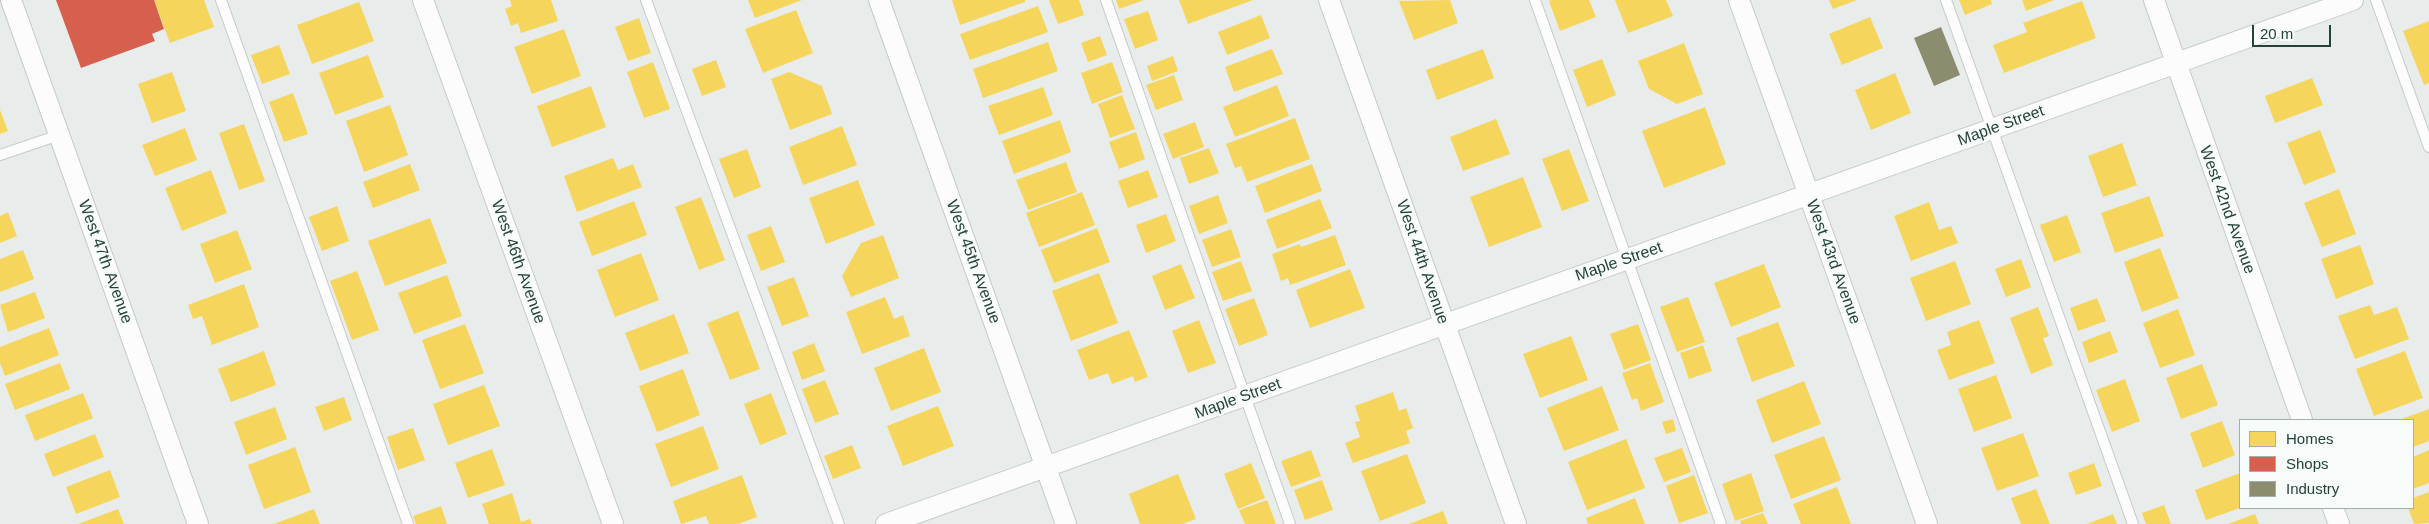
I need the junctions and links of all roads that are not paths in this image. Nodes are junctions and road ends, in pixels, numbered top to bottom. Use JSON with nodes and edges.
{"nodes":[{"id":1,"x":11,"y":0,"type":"edge"},
{"id":2,"x":221,"y":0,"type":"edge"},
{"id":3,"x":423,"y":0,"type":"edge"},
{"id":4,"x":646,"y":0,"type":"edge"},
{"id":5,"x":879,"y":0,"type":"edge"},
{"id":6,"x":1106,"y":0,"type":"edge"},
{"id":7,"x":1329,"y":0,"type":"edge"},
{"id":8,"x":1535,"y":0,"type":"edge"},
{"id":9,"x":1740,"y":0,"type":"edge"},
{"id":10,"x":1946,"y":0,"type":"edge"},
{"id":11,"x":2154,"y":0,"type":"edge"},
{"id":12,"x":2353,"y":0,"type":"edge"},
{"id":13,"x":2376,"y":0,"type":"edge"},
{"id":14,"x":2175,"y":63,"type":"junction"},
{"id":15,"x":1992,"y":129,"type":"junction"},
{"id":16,"x":59,"y":135,"type":"junction"},
{"id":17,"x":2429,"y":147,"type":"edge"},
{"id":18,"x":0,"y":155,"type":"edge"},
{"id":19,"x":1809,"y":195,"type":"junction"},
{"id":20,"x":1626,"y":260,"type":"junction"},
{"id":21,"x":1444,"y":323,"type":"junction"},
{"id":22,"x":1244,"y":398,"type":"junction"},
{"id":23,"x":2302,"y":419,"type":"edge"},
{"id":24,"x":1046,"y":467,"type":"junction"},
{"id":25,"x":2333,"y":509,"type":"edge"},
{"id":26,"x":198,"y":524,"type":"edge"},
{"id":27,"x":408,"y":524,"type":"edge"},
{"id":28,"x":613,"y":524,"type":"edge"},
{"id":29,"x":839,"y":524,"type":"edge"},
{"id":30,"x":886,"y":524,"type":"edge"},
{"id":31,"x":1066,"y":524,"type":"edge"},
{"id":32,"x":1290,"y":524,"type":"edge"},
{"id":33,"x":1516,"y":524,"type":"edge"},
{"id":34,"x":1721,"y":524,"type":"edge"},
{"id":35,"x":1927,"y":524,"type":"edge"},
{"id":36,"x":2133,"y":524,"type":"edge"},
{"id":37,"x":2339,"y":524,"type":"edge"}],
"edges":[{"from":1,"to":16,"type":"street","name":"West 47th Avenue"},
{"from":2,"to":27,"type":"lane"},
{"from":3,"to":28,"type":"street","name":"West 46th Avenue"},
{"from":4,"to":29,"type":"lane"},
{"from":5,"to":24,"type":"street","name":"West 45th Avenue"},
{"from":6,"to":22,"type":"lane"},
{"from":7,"to":21,"type":"street","name":"West 44th Avenue"},
{"from":8,"to":20,"type":"lane"},
{"from":9,"to":19,"type":"street","name":"West 43rd Avenue"},
{"from":10,"to":15,"type":"lane"},
{"from":11,"to":14,"type":"street","name":"West 42nd Avenue"},
{"from":12,"to":14,"type":"street","name":"Maple Street"},
{"from":13,"to":17,"type":"lane"},
{"from":14,"to":15,"type":"street","name":"Maple Street"},
{"from":14,"to":23,"type":"street","name":"West 42nd Avenue"},
{"from":15,"to":19,"type":"street","name":"Maple Street"},
{"from":15,"to":36,"type":"lane"},
{"from":16,"to":18,"type":"lane"},
{"from":16,"to":26,"type":"street","name":"West 47th Avenue"},
{"from":19,"to":20,"type":"street","name":"Maple Street"},
{"from":19,"to":35,"type":"street","name":"West 43rd Avenue"},
{"from":20,"to":21,"type":"street","name":"Maple Street"},
{"from":20,"to":34,"type":"lane"},
{"from":21,"to":22,"type":"street","name":"Maple Street"},
{"from":21,"to":33,"type":"street","name":"West 44th Avenue"},
{"from":22,"to":24,"type":"street","name":"Maple Street"},
{"from":22,"to":32,"type":"lane"},
{"from":24,"to":30,"type":"street","name":"Maple Street"},
{"from":24,"to":31,"type":"street","name":"West 45th Avenue"},
{"from":25,"to":37,"type":"street"}]}
